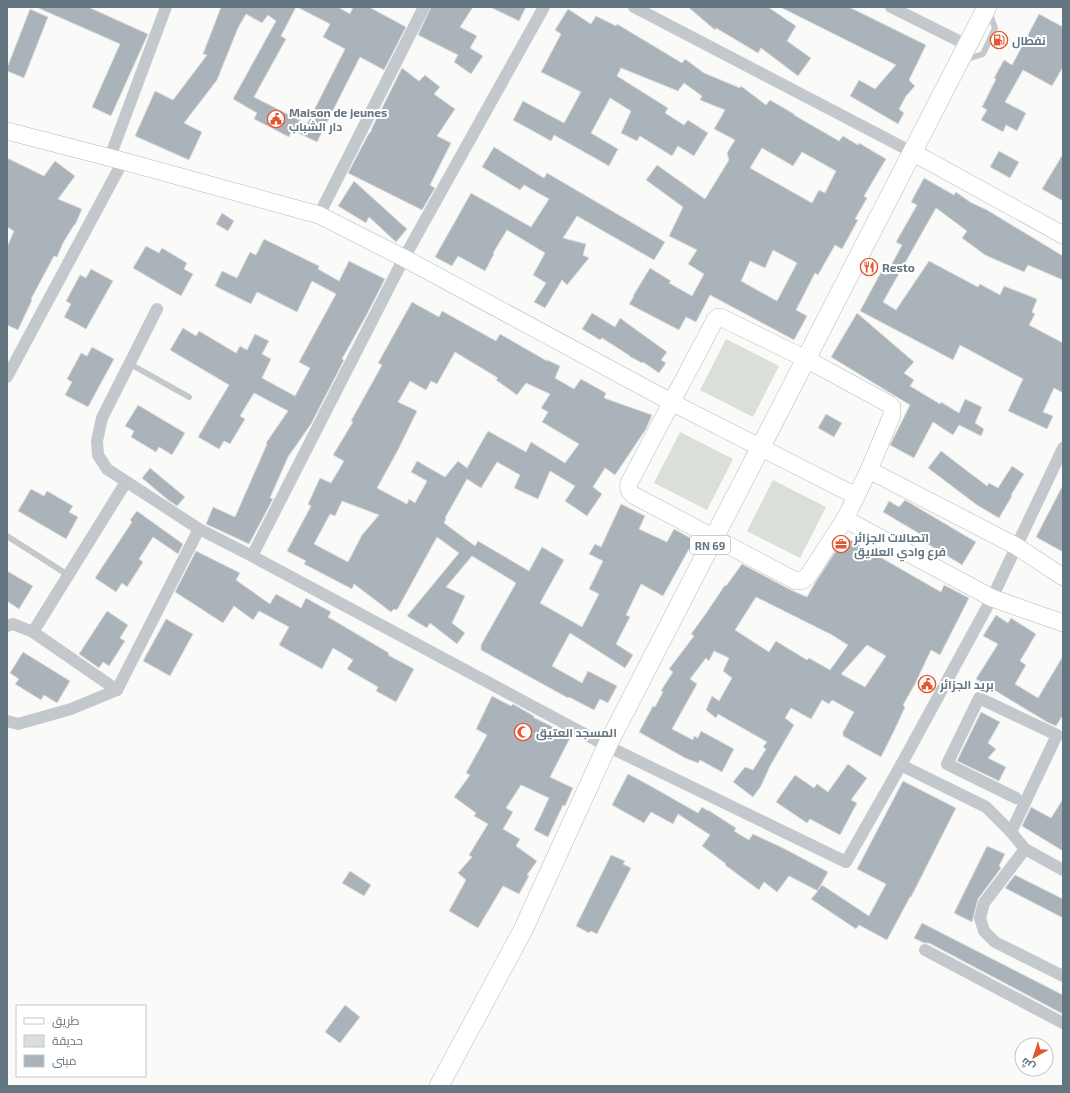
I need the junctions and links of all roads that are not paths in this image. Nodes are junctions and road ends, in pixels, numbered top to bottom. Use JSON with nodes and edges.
{"nodes":[{"id":1,"x":166,"y":7,"type":"edge"},
{"id":2,"x":424,"y":7,"type":"edge"},
{"id":3,"x":544,"y":7,"type":"edge"},
{"id":4,"x":634,"y":7,"type":"edge"},
{"id":5,"x":891,"y":7,"type":"edge"},
{"id":6,"x":987,"y":7,"type":"edge"},
{"id":7,"x":967,"y":45,"type":"junction"},
{"id":8,"x":958,"y":62,"type":"junction"},
{"id":9,"x":7,"y":131,"type":"edge"},
{"id":10,"x":912,"y":152,"type":"junction"},
{"id":11,"x":116,"y":159,"type":"junction"},
{"id":12,"x":319,"y":215,"type":"junction"},
{"id":13,"x":1063,"y":235,"type":"edge"},
{"id":14,"x":404,"y":258,"type":"junction"},
{"id":15,"x":158,"y":309,"type":"dead end"},
{"id":16,"x":806,"y":359,"type":"junction"},
{"id":17,"x":130,"y":364,"type":"junction"},
{"id":18,"x":7,"y":376,"type":"edge"},
{"id":19,"x":189,"y":397,"type":"dead end"},
{"id":20,"x":671,"y":402,"type":"junction"},
{"id":21,"x":761,"y":447,"type":"junction"},
{"id":22,"x":1063,"y":448,"type":"edge"},
{"id":23,"x":869,"y":470,"type":"junction"},
{"id":24,"x":126,"y":482,"type":"junction"},
{"id":25,"x":856,"y":496,"type":"junction"},
{"id":26,"x":845,"y":519,"type":"junction"},
{"id":27,"x":199,"y":529,"type":"junction"},
{"id":28,"x":7,"y":536,"type":"edge"},
{"id":29,"x":714,"y":537,"type":"junction"},
{"id":30,"x":1016,"y":546,"type":"junction"},
{"id":31,"x":252,"y":556,"type":"junction"},
{"id":32,"x":1061,"y":571,"type":"edge"},
{"id":33,"x":68,"y":575,"type":"junction"},
{"id":34,"x":992,"y":598,"type":"junction"},
{"id":35,"x":1063,"y":623,"type":"edge"},
{"id":36,"x":7,"y":626,"type":"edge"},
{"id":37,"x":33,"y":632,"type":"junction"},
{"id":38,"x":117,"y":690,"type":"junction"},
{"id":39,"x":7,"y":721,"type":"edge"},
{"id":40,"x":607,"y":746,"type":"junction"},
{"id":41,"x":901,"y":765,"type":"junction"},
{"id":42,"x":1016,"y":798,"type":"dead end"},
{"id":43,"x":1011,"y":832,"type":"junction"},
{"id":44,"x":1026,"y":849,"type":"junction"},
{"id":45,"x":1063,"y":870,"type":"edge"},
{"id":46,"x":924,"y":950,"type":"dead end"},
{"id":47,"x":1063,"y":976,"type":"edge"},
{"id":48,"x":1063,"y":1023,"type":"edge"},
{"id":49,"x":439,"y":1086,"type":"edge"}],
"edges":[{"from":1,"to":11,"type":"street"},
{"from":2,"to":12,"type":"street"},
{"from":3,"to":14,"type":"street"},
{"from":4,"to":10,"type":"street"},
{"from":5,"to":7,"type":"street"},
{"from":6,"to":7,"type":"main road","number":"RN 69"},
{"from":6,"to":8,"type":"lane"},
{"from":7,"to":8,"type":"main road","number":"RN 69"},
{"from":8,"to":10,"type":"main road","number":"RN 69"},
{"from":9,"to":11,"type":"main road"},
{"from":10,"to":13,"type":"main road"},
{"from":10,"to":16,"type":"main road","number":"RN 69"},
{"from":11,"to":12,"type":"main road"},
{"from":11,"to":18,"type":"street"},
{"from":12,"to":14,"type":"main road"},
{"from":14,"to":20,"type":"main road"},
{"from":14,"to":31,"type":"street"},
{"from":15,"to":17,"type":"street"},
{"from":16,"to":20,"type":"main road"},
{"from":16,"to":21,"type":"main road","number":"RN 69"},
{"from":16,"to":23,"type":"main road"},
{"from":17,"to":19,"type":"lane"},
{"from":17,"to":24,"type":"street"},
{"from":20,"to":21,"type":"main road"},
{"from":20,"to":29,"type":"main road"},
{"from":21,"to":25,"type":"main road"},
{"from":21,"to":29,"type":"main road","number":"RN 69"},
{"from":22,"to":30,"type":"street"},
{"from":23,"to":25,"type":"main road"},
{"from":23,"to":30,"type":"main road"},
{"from":24,"to":27,"type":"street"},
{"from":24,"to":33,"type":"street"},
{"from":25,"to":26,"type":"main road"},
{"from":26,"to":29,"type":"main road"},
{"from":26,"to":34,"type":"main road"},
{"from":27,"to":31,"type":"street"},
{"from":27,"to":38,"type":"street"},
{"from":28,"to":33,"type":"lane"},
{"from":29,"to":40,"type":"main road","number":"RN 69"},
{"from":30,"to":32,"type":"main road"},
{"from":30,"to":34,"type":"street"},
{"from":31,"to":40,"type":"street"},
{"from":33,"to":37,"type":"street"},
{"from":34,"to":35,"type":"main road"},
{"from":34,"to":41,"type":"street"},
{"from":36,"to":37,"type":"street"},
{"from":37,"to":38,"type":"street"},
{"from":38,"to":39,"type":"street"},
{"from":40,"to":41,"type":"street"},
{"from":40,"to":49,"type":"main road","number":"RN 69"},
{"from":41,"to":43,"type":"street"},
{"from":42,"to":43,"type":"street"},
{"from":43,"to":44,"type":"street"},
{"from":44,"to":45,"type":"street"},
{"from":44,"to":47,"type":"street"},
{"from":46,"to":48,"type":"street"}]}
